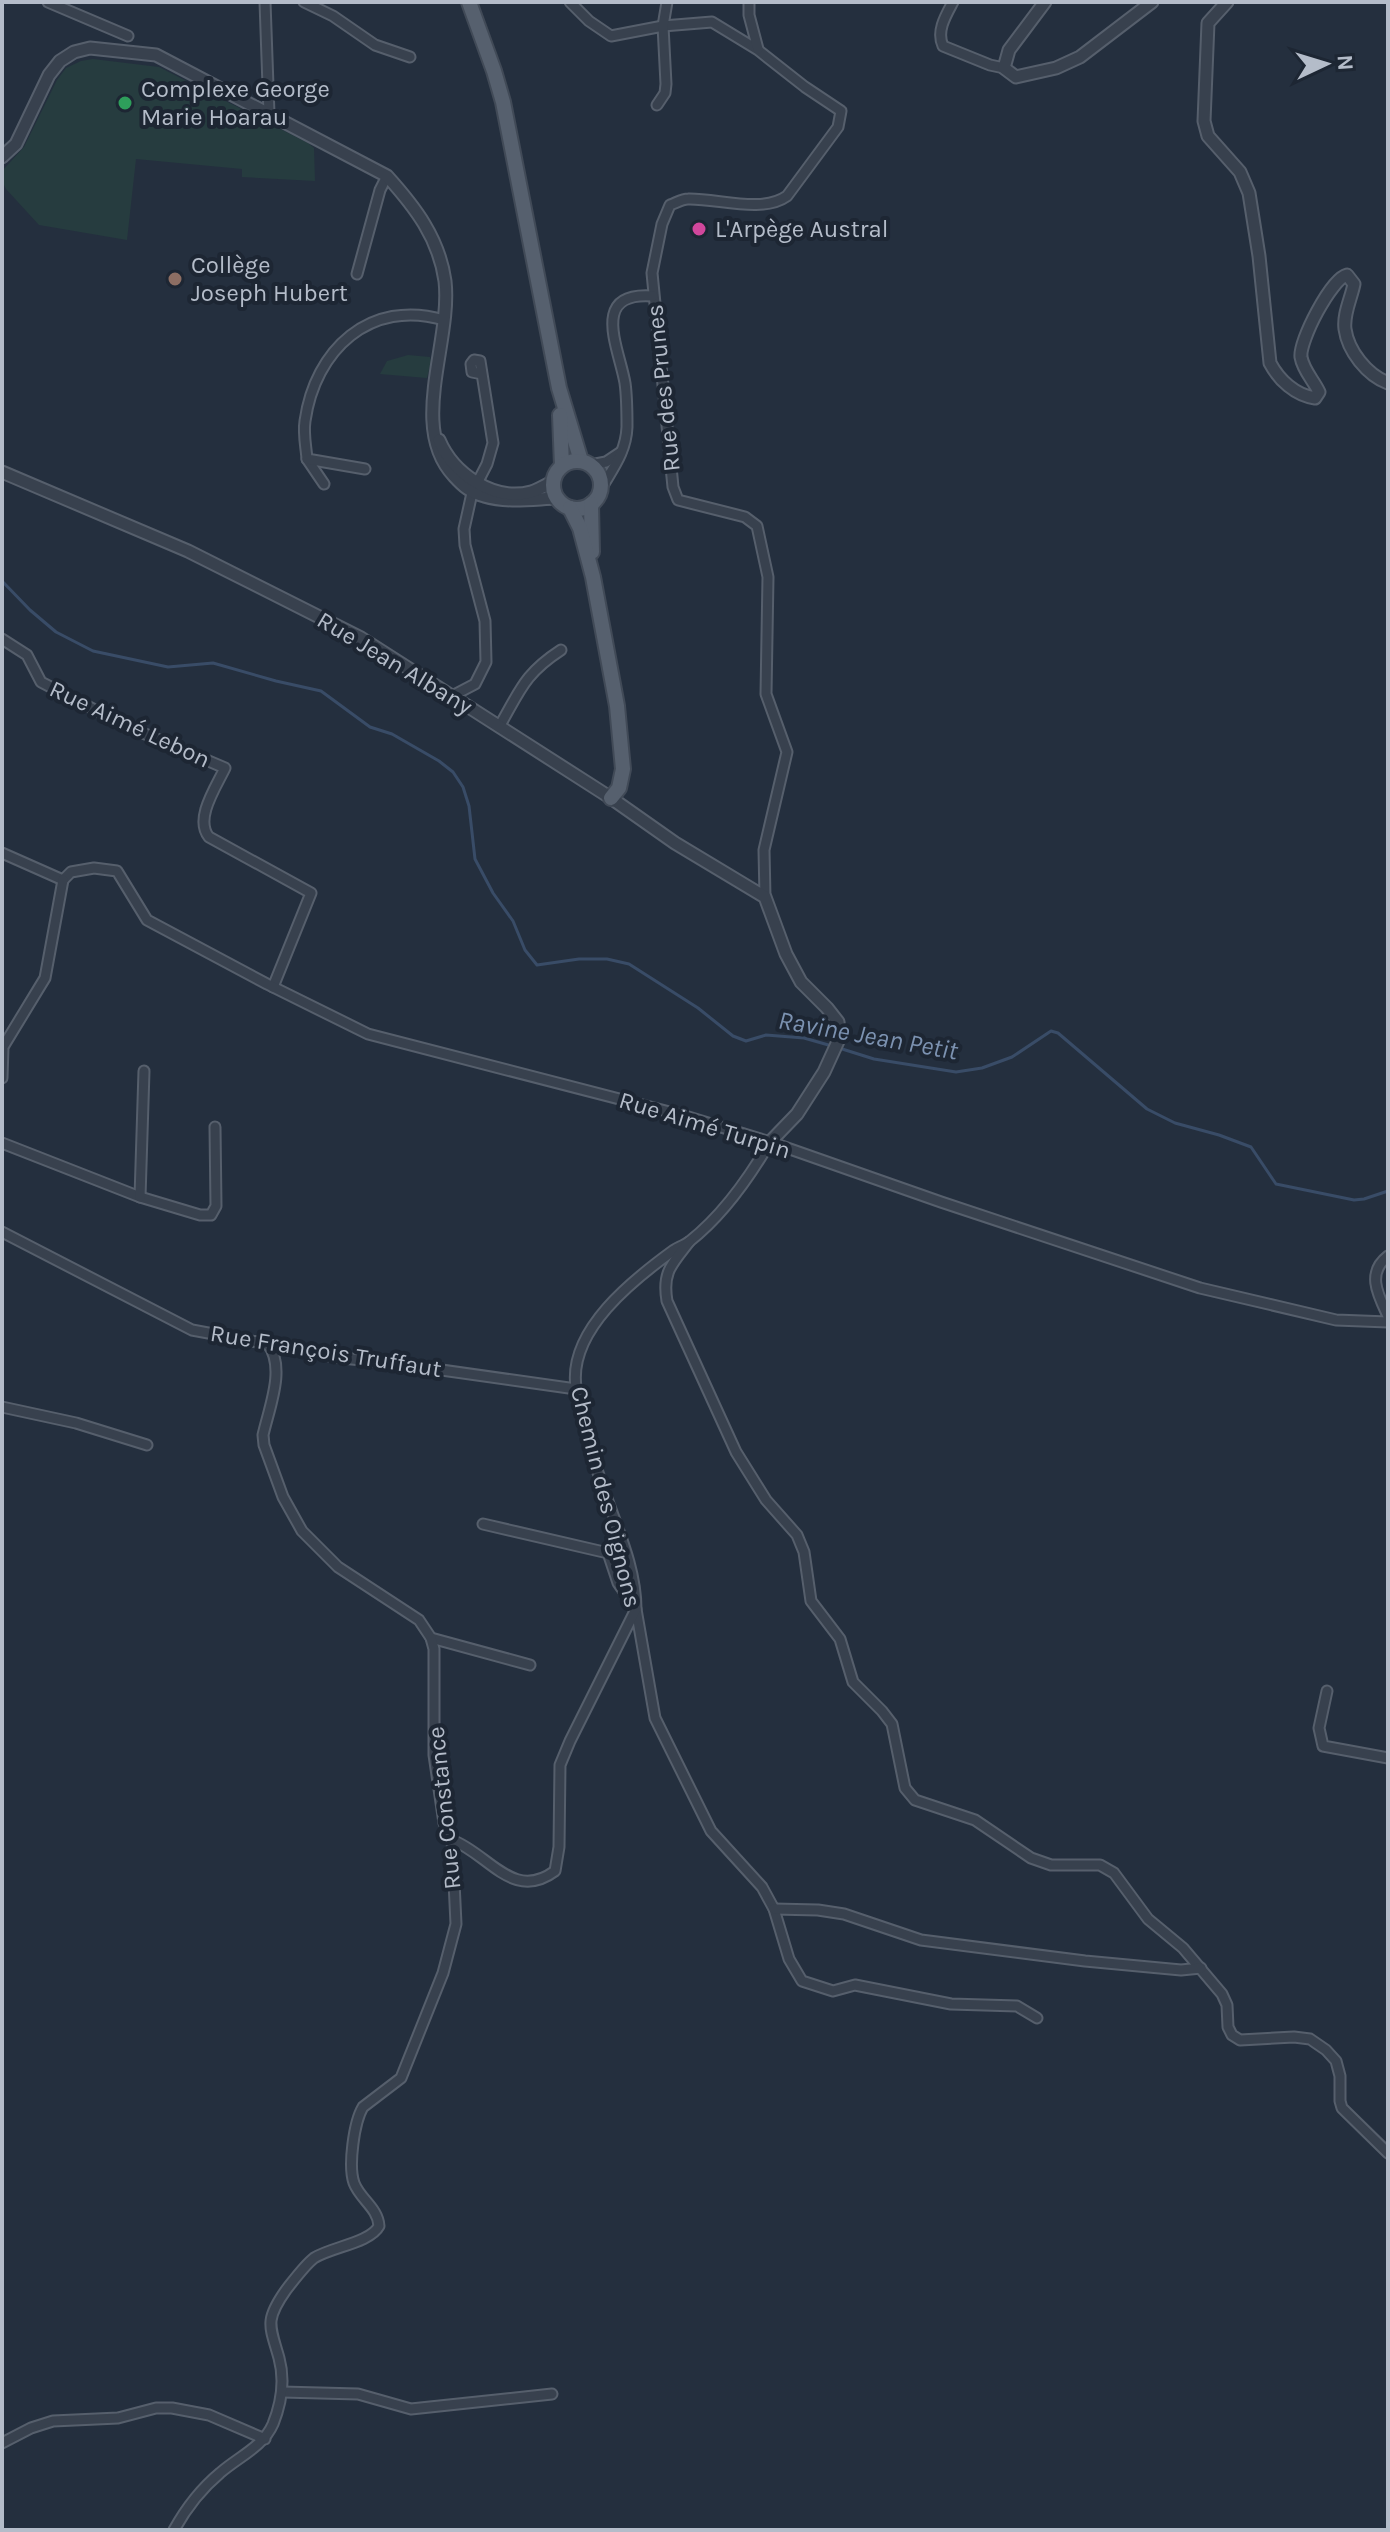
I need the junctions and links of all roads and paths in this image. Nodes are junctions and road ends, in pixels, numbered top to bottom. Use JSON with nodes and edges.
{"nodes":[{"id":1,"x":48,"y":2,"type":"edge"},
{"id":2,"x":265,"y":2,"type":"edge"},
{"id":3,"x":304,"y":2,"type":"edge"},
{"id":4,"x":469,"y":2,"type":"edge"},
{"id":5,"x":570,"y":2,"type":"edge"},
{"id":6,"x":667,"y":2,"type":"edge"},
{"id":7,"x":749,"y":2,"type":"edge"},
{"id":8,"x":953,"y":2,"type":"edge"},
{"id":9,"x":1045,"y":2,"type":"edge"},
{"id":10,"x":1152,"y":2,"type":"edge"},
{"id":11,"x":1227,"y":2,"type":"edge"},
{"id":12,"x":663,"y":26,"type":"junction"},
{"id":13,"x":128,"y":36,"type":"dead end"},
{"id":14,"x":758,"y":50,"type":"junction"},
{"id":15,"x":410,"y":57,"type":"dead end"},
{"id":16,"x":1004,"y":68,"type":"junction"},
{"id":17,"x":657,"y":105,"type":"dead end"},
{"id":18,"x":269,"y":114,"type":"junction"},
{"id":19,"x":4,"y":154,"type":"edge"},
{"id":20,"x":387,"y":176,"type":"junction"},
{"id":21,"x":357,"y":274,"type":"dead end"},
{"id":22,"x":653,"y":296,"type":"junction"},
{"id":23,"x":444,"y":320,"type":"junction"},
{"id":24,"x":482,"y":374,"type":"dead end"},
{"id":25,"x":1388,"y":383,"type":"edge"},
{"id":26,"x":559,"y":388,"type":"junction"},
{"id":27,"x":624,"y":450,"type":"junction"},
{"id":28,"x":307,"y":459,"type":"junction"},
{"id":29,"x":586,"y":463,"type":"junction"},
{"id":30,"x":562,"y":466,"type":"junction"},
{"id":31,"x":365,"y":469,"type":"dead end"},
{"id":32,"x":2,"y":472,"type":"edge"},
{"id":33,"x":554,"y":481,"type":"junction"},
{"id":34,"x":324,"y":484,"type":"dead end"},
{"id":35,"x":474,"y":488,"type":"junction"},
{"id":36,"x":601,"y":489,"type":"junction"},
{"id":37,"x":557,"y":498,"type":"junction"},
{"id":38,"x":591,"y":504,"type":"junction"},
{"id":39,"x":570,"y":508,"type":"junction"},
{"id":40,"x":593,"y":577,"type":"junction"},
{"id":41,"x":2,"y":639,"type":"edge"},
{"id":42,"x":561,"y":650,"type":"dead end"},
{"id":43,"x":454,"y":695,"type":"junction"},
{"id":44,"x":499,"y":727,"type":"junction"},
{"id":45,"x":611,"y":798,"type":"junction"},
{"id":46,"x":2,"y":853,"type":"edge"},
{"id":47,"x":63,"y":880,"type":"junction"},
{"id":48,"x":765,"y":897,"type":"junction"},
{"id":49,"x":273,"y":987,"type":"junction"},
{"id":50,"x":144,"y":1071,"type":"dead end"},
{"id":51,"x":2,"y":1078,"type":"edge"},
{"id":52,"x":215,"y":1127,"type":"dead end"},
{"id":53,"x":770,"y":1142,"type":"junction"},
{"id":54,"x":2,"y":1143,"type":"edge"},
{"id":55,"x":140,"y":1197,"type":"junction"},
{"id":56,"x":2,"y":1232,"type":"edge"},
{"id":57,"x":689,"y":1242,"type":"junction"},
{"id":58,"x":1388,"y":1256,"type":"edge"},
{"id":59,"x":1388,"y":1316,"type":"edge"},
{"id":60,"x":1388,"y":1322,"type":"edge"},
{"id":61,"x":268,"y":1344,"type":"junction"},
{"id":62,"x":576,"y":1389,"type":"junction"},
{"id":63,"x":2,"y":1407,"type":"edge"},
{"id":64,"x":147,"y":1445,"type":"dead end"},
{"id":65,"x":483,"y":1524,"type":"dead end"},
{"id":66,"x":636,"y":1609,"type":"junction"},
{"id":67,"x":431,"y":1638,"type":"junction"},
{"id":68,"x":530,"y":1665,"type":"dead end"},
{"id":69,"x":1327,"y":1691,"type":"dead end"},
{"id":70,"x":1388,"y":1758,"type":"edge"},
{"id":71,"x":452,"y":1840,"type":"junction"},
{"id":72,"x":774,"y":1909,"type":"junction"},
{"id":73,"x":1201,"y":1968,"type":"junction"},
{"id":74,"x":1037,"y":2018,"type":"dead end"},
{"id":75,"x":1388,"y":2153,"type":"edge"},
{"id":76,"x":282,"y":2392,"type":"junction"},
{"id":77,"x":552,"y":2394,"type":"dead end"},
{"id":78,"x":265,"y":2439,"type":"junction"},
{"id":79,"x":2,"y":2443,"type":"edge"},
{"id":80,"x":175,"y":2529,"type":"edge"}],
"edges":[{"from":1,"to":13,"type":"street"},
{"from":2,"to":18,"type":"street"},
{"from":3,"to":15,"type":"street"},
{"from":4,"to":26,"type":"main road"},
{"from":5,"to":12,"type":"street","name":"Rue des Prunes"},
{"from":6,"to":12,"type":"street"},
{"from":7,"to":14,"type":"street"},
{"from":8,"to":16,"type":"street"},
{"from":9,"to":16,"type":"street"},
{"from":10,"to":16,"type":"street"},
{"from":11,"to":25,"type":"street"},
{"from":12,"to":14,"type":"street","name":"Rue des Prunes"},
{"from":12,"to":17,"type":"street"},
{"from":14,"to":22,"type":"street","name":"Rue des Prunes"},
{"from":18,"to":19,"type":"street"},
{"from":18,"to":20,"type":"street"},
{"from":20,"to":21,"type":"street"},
{"from":20,"to":23,"type":"street"},
{"from":22,"to":27,"type":"street"},
{"from":22,"to":48,"type":"street","name":"Rue des Prunes"},
{"from":23,"to":28,"type":"street"},
{"from":23,"to":35,"type":"street"},
{"from":24,"to":35,"type":"street"},
{"from":26,"to":29,"type":"main road"},
{"from":26,"to":30,"type":"main road"},
{"from":27,"to":29,"type":"street"},
{"from":27,"to":36,"type":"street"},
{"from":28,"to":31,"type":"street"},
{"from":28,"to":34,"type":"street"},
{"from":29,"to":30,"type":"main road"},
{"from":29,"to":36,"type":"main road"},
{"from":30,"to":33,"type":"main road"},
{"from":32,"to":43,"type":"street","name":"Rue Jean Albany"},
{"from":33,"to":35,"type":"street"},
{"from":33,"to":37,"type":"main road"},
{"from":35,"to":37,"type":"street"},
{"from":35,"to":43,"type":"street"},
{"from":36,"to":38,"type":"main road"},
{"from":37,"to":39,"type":"main road"},
{"from":38,"to":39,"type":"main road"},
{"from":38,"to":40,"type":"main road"},
{"from":39,"to":40,"type":"main road"},
{"from":40,"to":45,"type":"main road"},
{"from":41,"to":49,"type":"street","name":"Rue Aimé Lebon"},
{"from":42,"to":44,"type":"street"},
{"from":43,"to":44,"type":"street","name":"Rue Jean Albany"},
{"from":44,"to":45,"type":"street","name":"Rue Jean Albany"},
{"from":45,"to":48,"type":"street","name":"Rue Jean Albany"},
{"from":46,"to":47,"type":"street"},
{"from":47,"to":49,"type":"street","name":"Rue Aimé Turpin"},
{"from":47,"to":51,"type":"street"},
{"from":48,"to":53,"type":"street","name":"Rue des Prunes"},
{"from":49,"to":53,"type":"street","name":"Rue Aimé Turpin"},
{"from":50,"to":55,"type":"street"},
{"from":52,"to":55,"type":"street"},
{"from":53,"to":57,"type":"street","name":"Chemin des Oignons"},
{"from":53,"to":60,"type":"street","name":"Rue Aimé Turpin"},
{"from":54,"to":55,"type":"street"},
{"from":56,"to":61,"type":"street","name":"Rue François Truffaut"},
{"from":57,"to":62,"type":"street","name":"Chemin des Oignons"},
{"from":57,"to":73,"type":"street"},
{"from":58,"to":59,"type":"street"},
{"from":61,"to":62,"type":"street","name":"Rue François Truffaut"},
{"from":61,"to":67,"type":"street"},
{"from":62,"to":66,"type":"street","name":"Chemin des Oignons"},
{"from":63,"to":64,"type":"street"},
{"from":65,"to":66,"type":"street"},
{"from":66,"to":71,"type":"street"},
{"from":66,"to":72,"type":"street","name":"Chemin des Oignons"},
{"from":67,"to":68,"type":"street"},
{"from":67,"to":71,"type":"street","name":"Rue Constance"},
{"from":69,"to":70,"type":"street"},
{"from":71,"to":76,"type":"street","name":"Rue Constance"},
{"from":72,"to":73,"type":"street"},
{"from":72,"to":74,"type":"street","name":"Chemin des Oignons"},
{"from":73,"to":75,"type":"street"},
{"from":76,"to":77,"type":"street"},
{"from":76,"to":78,"type":"street","name":"Rue Constance"},
{"from":78,"to":79,"type":"street"},
{"from":78,"to":80,"type":"street"}]}
